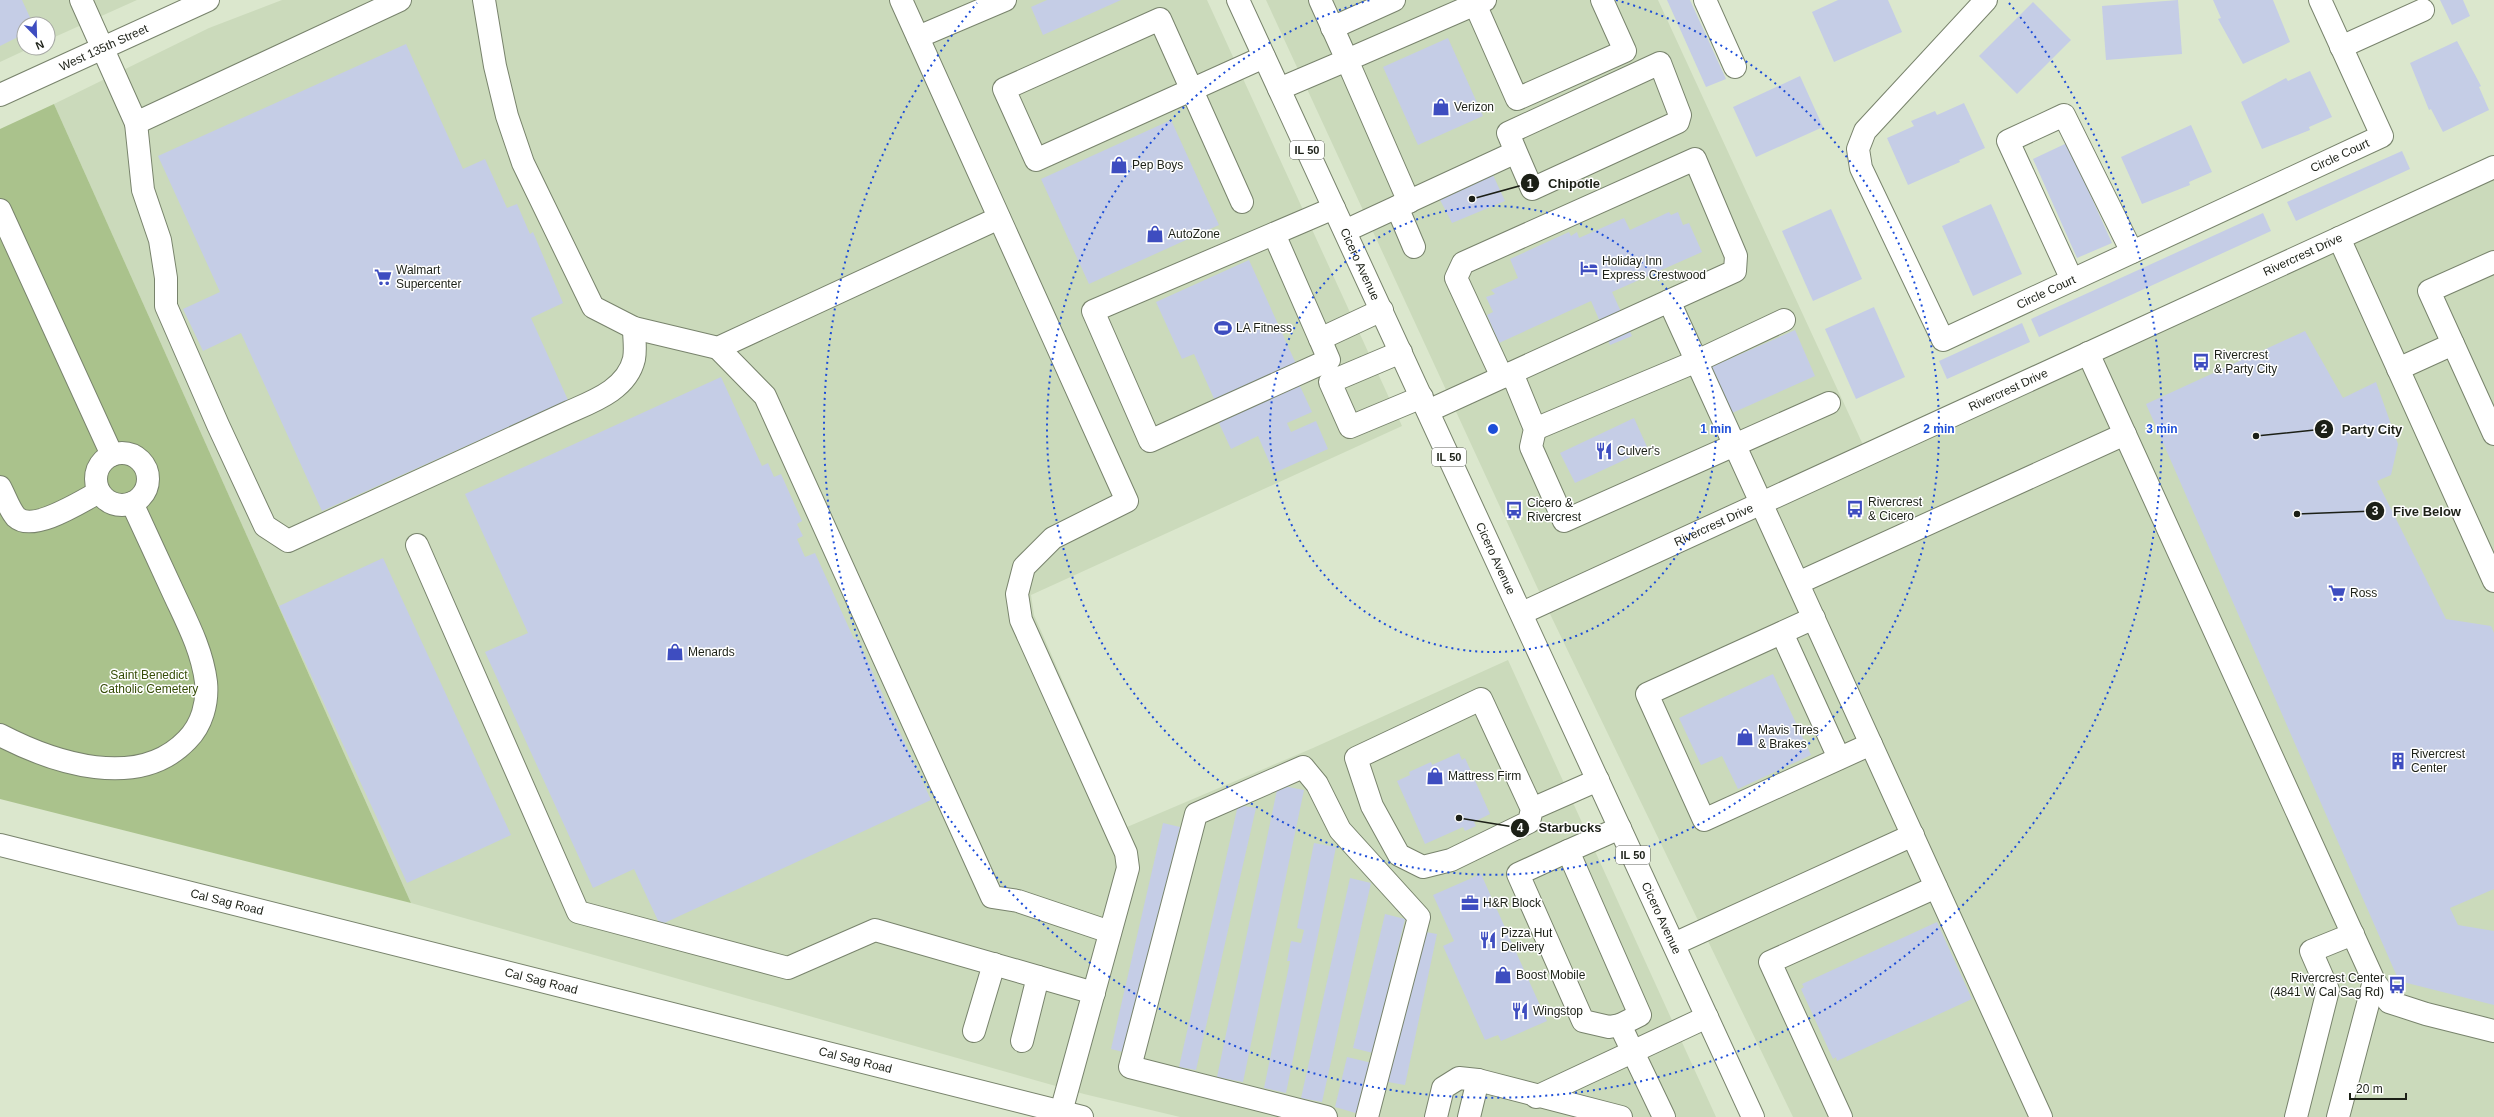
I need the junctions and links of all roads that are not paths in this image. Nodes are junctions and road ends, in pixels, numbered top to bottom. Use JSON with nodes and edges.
{"nodes":[{"id":1,"x":81,"y":0,"type":"edge"},
{"id":2,"x":208,"y":0,"type":"edge"},
{"id":3,"x":400,"y":0,"type":"edge"},
{"id":4,"x":484,"y":0,"type":"edge"},
{"id":5,"x":901,"y":0,"type":"edge"},
{"id":6,"x":1238,"y":0,"type":"edge"},
{"id":7,"x":1320,"y":0,"type":"edge"},
{"id":8,"x":1394,"y":0,"type":"edge"},
{"id":9,"x":1602,"y":0,"type":"edge"},
{"id":10,"x":1705,"y":0,"type":"edge"},
{"id":11,"x":1986,"y":0,"type":"edge"},
{"id":12,"x":2320,"y":0,"type":"edge"},
{"id":13,"x":998,"y":1,"type":"edge"},
{"id":14,"x":1482,"y":1,"type":"edge"},
{"id":15,"x":2423,"y":10,"type":"dead end"},
{"id":16,"x":1332,"y":28,"type":"junction"},
{"id":17,"x":918,"y":37,"type":"junction"},
{"id":18,"x":2341,"y":47,"type":"junction"},
{"id":19,"x":103,"y":48,"type":"junction"},
{"id":20,"x":1264,"y":57,"type":"junction"},
{"id":21,"x":1347,"y":60,"type":"junction"},
{"id":22,"x":1735,"y":67,"type":"dead end"},
{"id":23,"x":1279,"y":89,"type":"junction"},
{"id":24,"x":1192,"y":90,"type":"junction"},
{"id":25,"x":0,"y":95,"type":"edge"},
{"id":26,"x":136,"y":123,"type":"junction"},
{"id":27,"x":1516,"y":152,"type":"junction"},
{"id":28,"x":2494,"y":167,"type":"edge"},
{"id":29,"x":1242,"y":202,"type":"dead end"},
{"id":30,"x":1403,"y":205,"type":"junction"},
{"id":31,"x":1334,"y":208,"type":"junction"},
{"id":32,"x":0,"y":210,"type":"edge"},
{"id":33,"x":999,"y":218,"type":"junction"},
{"id":34,"x":1345,"y":231,"type":"junction"},
{"id":35,"x":1274,"y":234,"type":"junction"},
{"id":36,"x":2339,"y":238,"type":"junction"},
{"id":37,"x":1414,"y":247,"type":"dead end"},
{"id":38,"x":2132,"y":252,"type":"junction"},
{"id":39,"x":2494,"y":262,"type":"edge"},
{"id":40,"x":2072,"y":280,"type":"junction"},
{"id":41,"x":1670,"y":301,"type":"junction"},
{"id":42,"x":1382,"y":310,"type":"junction"},
{"id":43,"x":1784,"y":320,"type":"dead end"},
{"id":44,"x":634,"y":328,"type":"junction"},
{"id":45,"x":1320,"y":339,"type":"junction"},
{"id":46,"x":2453,"y":344,"type":"junction"},
{"id":47,"x":718,"y":348,"type":"junction"},
{"id":48,"x":1401,"y":352,"type":"junction"},
{"id":49,"x":2088,"y":353,"type":"junction"},
{"id":50,"x":1697,"y":361,"type":"junction"},
{"id":51,"x":2398,"y":369,"type":"junction"},
{"id":52,"x":1507,"y":375,"type":"junction"},
{"id":53,"x":1829,"y":403,"type":"dead end"},
{"id":54,"x":1425,"y":404,"type":"junction"},
{"id":55,"x":1535,"y":429,"type":"junction"},
{"id":56,"x":2125,"y":434,"type":"junction"},
{"id":57,"x":2494,"y":434,"type":"edge"},
{"id":58,"x":1735,"y":446,"type":"junction"},
{"id":59,"x":112,"y":455,"type":"junction"},
{"id":60,"x":0,"y":487,"type":"edge"},
{"id":61,"x":99,"y":492,"type":"junction"},
{"id":62,"x":132,"y":503,"type":"junction"},
{"id":63,"x":1762,"y":503,"type":"junction"},
{"id":64,"x":417,"y":545,"type":"dead end"},
{"id":65,"x":2494,"y":581,"type":"edge"},
{"id":66,"x":1798,"y":583,"type":"junction"},
{"id":67,"x":1522,"y":613,"type":"junction"},
{"id":68,"x":1814,"y":618,"type":"junction"},
{"id":69,"x":1782,"y":633,"type":"junction"},
{"id":70,"x":0,"y":735,"type":"edge"},
{"id":71,"x":1871,"y":744,"type":"junction"},
{"id":72,"x":1839,"y":758,"type":"junction"},
{"id":73,"x":1598,"y":780,"type":"junction"},
{"id":74,"x":1532,"y":809,"type":"junction"},
{"id":75,"x":1620,"y":828,"type":"junction"},
{"id":76,"x":1913,"y":835,"type":"junction"},
{"id":77,"x":0,"y":844,"type":"edge"},
{"id":78,"x":1568,"y":851,"type":"junction"},
{"id":79,"x":1936,"y":887,"type":"junction"},
{"id":80,"x":1110,"y":932,"type":"junction"},
{"id":81,"x":2353,"y":934,"type":"junction"},
{"id":82,"x":1674,"y":944,"type":"junction"},
{"id":83,"x":994,"y":964,"type":"junction"},
{"id":84,"x":1038,"y":977,"type":"junction"},
{"id":85,"x":2374,"y":981,"type":"junction"},
{"id":86,"x":1094,"y":993,"type":"junction"},
{"id":87,"x":1707,"y":1017,"type":"junction"},
{"id":88,"x":1620,"y":1025,"type":"junction"},
{"id":89,"x":974,"y":1031,"type":"dead end"},
{"id":90,"x":2494,"y":1031,"type":"edge"},
{"id":91,"x":1022,"y":1041,"type":"dead end"},
{"id":92,"x":1634,"y":1051,"type":"junction"},
{"id":93,"x":1478,"y":1080,"type":"junction"},
{"id":94,"x":1536,"y":1097,"type":"junction"},
{"id":95,"x":1061,"y":1112,"type":"junction"},
{"id":96,"x":1082,"y":1117,"type":"edge"},
{"id":97,"x":1326,"y":1117,"type":"edge"},
{"id":98,"x":1367,"y":1117,"type":"edge"},
{"id":99,"x":1436,"y":1117,"type":"edge"},
{"id":100,"x":1469,"y":1117,"type":"edge"},
{"id":101,"x":1621,"y":1117,"type":"edge"},
{"id":102,"x":1664,"y":1117,"type":"edge"},
{"id":103,"x":1753,"y":1117,"type":"edge"},
{"id":104,"x":1841,"y":1117,"type":"edge"},
{"id":105,"x":2041,"y":1117,"type":"edge"},
{"id":106,"x":2296,"y":1117,"type":"edge"},
{"id":107,"x":2338,"y":1117,"type":"edge"}],
"edges":[{"from":1,"to":19,"type":"street"},
{"from":2,"to":19,"type":"street","name":"West 135th Street"},
{"from":3,"to":26,"type":"street"},
{"from":4,"to":44,"type":"street"},
{"from":5,"to":17,"type":"street"},
{"from":6,"to":20,"type":"street","name":"Cicero Avenue","number":"IL 50"},
{"from":7,"to":16,"type":"street"},
{"from":8,"to":16,"type":"street"},
{"from":9,"to":14,"type":"street"},
{"from":10,"to":22,"type":"street"},
{"from":11,"to":40,"type":"street","name":"Circle Court"},
{"from":12,"to":18,"type":"street","name":"Circle Court"},
{"from":13,"to":17,"type":"street"},
{"from":14,"to":21,"type":"street"},
{"from":15,"to":18,"type":"street"},
{"from":16,"to":21,"type":"street"},
{"from":17,"to":33,"type":"street"},
{"from":18,"to":38,"type":"street","name":"Circle Court"},
{"from":19,"to":25,"type":"street","name":"West 135th Street"},
{"from":19,"to":26,"type":"street"},
{"from":20,"to":23,"type":"street","name":"Cicero Avenue","number":"IL 50"},
{"from":20,"to":24,"type":"street"},
{"from":21,"to":23,"type":"street"},
{"from":21,"to":30,"type":"street"},
{"from":23,"to":31,"type":"street","name":"Cicero Avenue","number":"IL 50"},
{"from":24,"to":24,"type":"street"},
{"from":24,"to":29,"type":"street"},
{"from":26,"to":44,"type":"street"},
{"from":27,"to":27,"type":"street"},
{"from":27,"to":30,"type":"street"},
{"from":28,"to":36,"type":"street","name":"Rivercrest Drive"},
{"from":30,"to":34,"type":"street"},
{"from":30,"to":37,"type":"street"},
{"from":31,"to":34,"type":"street","name":"Cicero Avenue","number":"IL 50"},
{"from":31,"to":35,"type":"street"},
{"from":32,"to":59,"type":"street"},
{"from":33,"to":47,"type":"street"},
{"from":33,"to":80,"type":"street"},
{"from":34,"to":42,"type":"street","name":"Cicero Avenue","number":"IL 50"},
{"from":35,"to":45,"type":"street"},
{"from":35,"to":45,"type":"street"},
{"from":36,"to":49,"type":"street","name":"Rivercrest Drive"},
{"from":36,"to":51,"type":"street"},
{"from":38,"to":40,"type":"street","name":"Circle Court"},
{"from":38,"to":40,"type":"street"},
{"from":39,"to":46,"type":"street"},
{"from":41,"to":50,"type":"street"},
{"from":41,"to":52,"type":"street"},
{"from":41,"to":52,"type":"street"},
{"from":42,"to":45,"type":"street"},
{"from":42,"to":48,"type":"street","name":"Cicero Avenue","number":"IL 50"},
{"from":43,"to":50,"type":"street"},
{"from":44,"to":47,"type":"street"},
{"from":46,"to":51,"type":"street"},
{"from":46,"to":57,"type":"street"},
{"from":47,"to":80,"type":"street"},
{"from":48,"to":54,"type":"street","name":"Cicero Avenue","number":"IL 50"},
{"from":48,"to":54,"type":"street"},
{"from":49,"to":56,"type":"street"},
{"from":49,"to":63,"type":"street","name":"Rivercrest Drive"},
{"from":50,"to":55,"type":"street"},
{"from":50,"to":58,"type":"street"},
{"from":51,"to":65,"type":"street"},
{"from":52,"to":54,"type":"street"},
{"from":52,"to":55,"type":"street"},
{"from":53,"to":58,"type":"street"},
{"from":54,"to":67,"type":"street","name":"Cicero Avenue","number":"IL 50"},
{"from":55,"to":58,"type":"street"},
{"from":56,"to":66,"type":"street"},
{"from":56,"to":81,"type":"street"},
{"from":58,"to":63,"type":"street"},
{"from":59,"to":61,"type":"street"},
{"from":59,"to":62,"type":"street"},
{"from":60,"to":61,"type":"street"},
{"from":61,"to":62,"type":"street"},
{"from":62,"to":70,"type":"street"},
{"from":63,"to":66,"type":"street"},
{"from":63,"to":67,"type":"street","name":"Rivercrest Drive"},
{"from":64,"to":83,"type":"street"},
{"from":66,"to":68,"type":"street"},
{"from":67,"to":73,"type":"street","name":"Cicero Avenue","number":"IL 50"},
{"from":68,"to":69,"type":"street"},
{"from":68,"to":71,"type":"street"},
{"from":69,"to":72,"type":"street"},
{"from":69,"to":72,"type":"street"},
{"from":71,"to":72,"type":"street"},
{"from":71,"to":76,"type":"street"},
{"from":73,"to":74,"type":"street"},
{"from":73,"to":75,"type":"street","name":"Cicero Avenue","number":"IL 50"},
{"from":74,"to":74,"type":"street"},
{"from":75,"to":78,"type":"street"},
{"from":75,"to":82,"type":"street","name":"Cicero Avenue","number":"IL 50"},
{"from":76,"to":79,"type":"street"},
{"from":76,"to":82,"type":"street"},
{"from":77,"to":95,"type":"street","name":"Cal Sag Road"},
{"from":78,"to":88,"type":"street"},
{"from":78,"to":88,"type":"street"},
{"from":79,"to":104,"type":"street"},
{"from":79,"to":105,"type":"street"},
{"from":80,"to":86,"type":"street"},
{"from":81,"to":85,"type":"street"},
{"from":81,"to":106,"type":"street"},
{"from":82,"to":87,"type":"street","name":"Cicero Avenue","number":"IL 50"},
{"from":83,"to":84,"type":"street"},
{"from":83,"to":89,"type":"street"},
{"from":84,"to":86,"type":"street"},
{"from":84,"to":91,"type":"street"},
{"from":85,"to":90,"type":"street"},
{"from":85,"to":107,"type":"street"},
{"from":86,"to":95,"type":"street"},
{"from":87,"to":92,"type":"street"},
{"from":87,"to":103,"type":"street","name":"Cicero Avenue","number":"IL 50"},
{"from":88,"to":92,"type":"street"},
{"from":92,"to":94,"type":"street"},
{"from":92,"to":102,"type":"street"},
{"from":93,"to":94,"type":"street"},
{"from":93,"to":99,"type":"street"},
{"from":93,"to":100,"type":"street"},
{"from":94,"to":101,"type":"street"},
{"from":95,"to":96,"type":"street","name":"Cal Sag Road"},
{"from":97,"to":98,"type":"street"}]}
